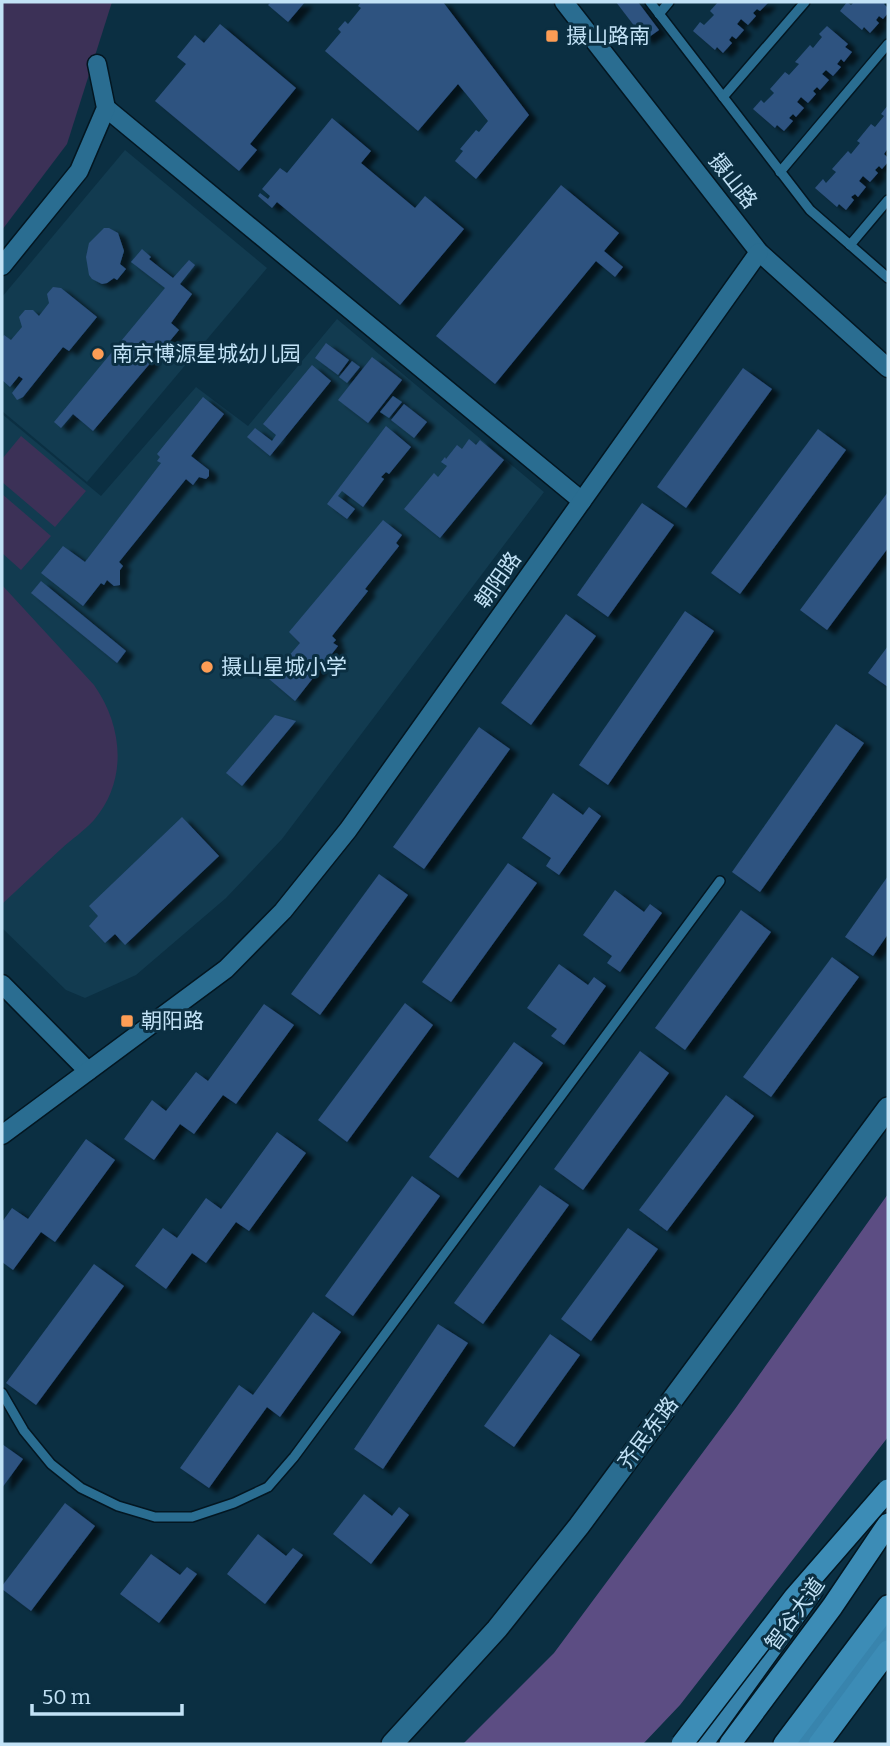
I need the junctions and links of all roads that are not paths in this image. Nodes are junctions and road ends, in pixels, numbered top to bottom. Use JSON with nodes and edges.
{"nodes":[{"id":1,"x":564,"y":2,"type":"edge"},
{"id":2,"x":650,"y":2,"type":"edge"},
{"id":3,"x":669,"y":2,"type":"edge"},
{"id":4,"x":805,"y":2,"type":"edge"},
{"id":5,"x":659,"y":14,"type":"junction"},
{"id":6,"x":888,"y":44,"type":"edge"},
{"id":7,"x":97,"y":64,"type":"dead end"},
{"id":8,"x":723,"y":97,"type":"junction"},
{"id":9,"x":106,"y":108,"type":"junction"},
{"id":10,"x":780,"y":172,"type":"junction"},
{"id":11,"x":888,"y":200,"type":"edge"},
{"id":12,"x":850,"y":245,"type":"junction"},
{"id":13,"x":759,"y":252,"type":"junction"},
{"id":14,"x":2,"y":266,"type":"edge"},
{"id":15,"x":888,"y":278,"type":"edge"},
{"id":16,"x":888,"y":368,"type":"edge"},
{"id":17,"x":582,"y":501,"type":"junction"},
{"id":18,"x":720,"y":881,"type":"dead end"},
{"id":19,"x":2,"y":984,"type":"edge"},
{"id":20,"x":88,"y":1071,"type":"junction"},
{"id":21,"x":888,"y":1108,"type":"edge"},
{"id":22,"x":2,"y":1135,"type":"edge"},
{"id":23,"x":2,"y":1393,"type":"edge"},
{"id":24,"x":888,"y":1483,"type":"edge"},
{"id":25,"x":888,"y":1490,"type":"edge"},
{"id":26,"x":888,"y":1524,"type":"edge"},
{"id":27,"x":888,"y":1606,"type":"edge"},
{"id":28,"x":888,"y":1628,"type":"edge"},
{"id":29,"x":888,"y":1651,"type":"edge"},
{"id":30,"x":392,"y":1744,"type":"edge"},
{"id":31,"x":682,"y":1744,"type":"edge"},
{"id":32,"x":702,"y":1744,"type":"edge"},
{"id":33,"x":730,"y":1744,"type":"edge"},
{"id":34,"x":784,"y":1744,"type":"edge"},
{"id":35,"x":802,"y":1744,"type":"edge"},
{"id":36,"x":819,"y":1744,"type":"edge"}],
"edges":[{"from":1,"to":13,"type":"street","name":"摄山路"},
{"from":2,"to":5,"type":"lane"},
{"from":3,"to":5,"type":"lane"},
{"from":4,"to":8,"type":"lane"},
{"from":5,"to":8,"type":"lane"},
{"from":6,"to":10,"type":"lane"},
{"from":7,"to":9,"type":"street"},
{"from":8,"to":10,"type":"lane"},
{"from":9,"to":14,"type":"street"},
{"from":9,"to":17,"type":"street"},
{"from":10,"to":12,"type":"lane"},
{"from":11,"to":12,"type":"lane"},
{"from":12,"to":15,"type":"lane"},
{"from":13,"to":16,"type":"street","name":"摄山路"},
{"from":13,"to":17,"type":"street","name":"朝阳路"},
{"from":17,"to":20,"type":"street","name":"朝阳路"},
{"from":18,"to":23,"type":"lane"},
{"from":19,"to":20,"type":"street"},
{"from":20,"to":22,"type":"street","name":"朝阳路"},
{"from":21,"to":30,"type":"street","name":"齐民东路"},
{"from":24,"to":32,"type":"main road","name":"智谷大道"},
{"from":25,"to":31,"type":"highway","bridge":true},
{"from":26,"to":33,"type":"highway","name":"智谷大道"},
{"from":27,"to":34,"type":"highway"},
{"from":28,"to":35,"type":"main road"},
{"from":29,"to":36,"type":"highway"}]}
